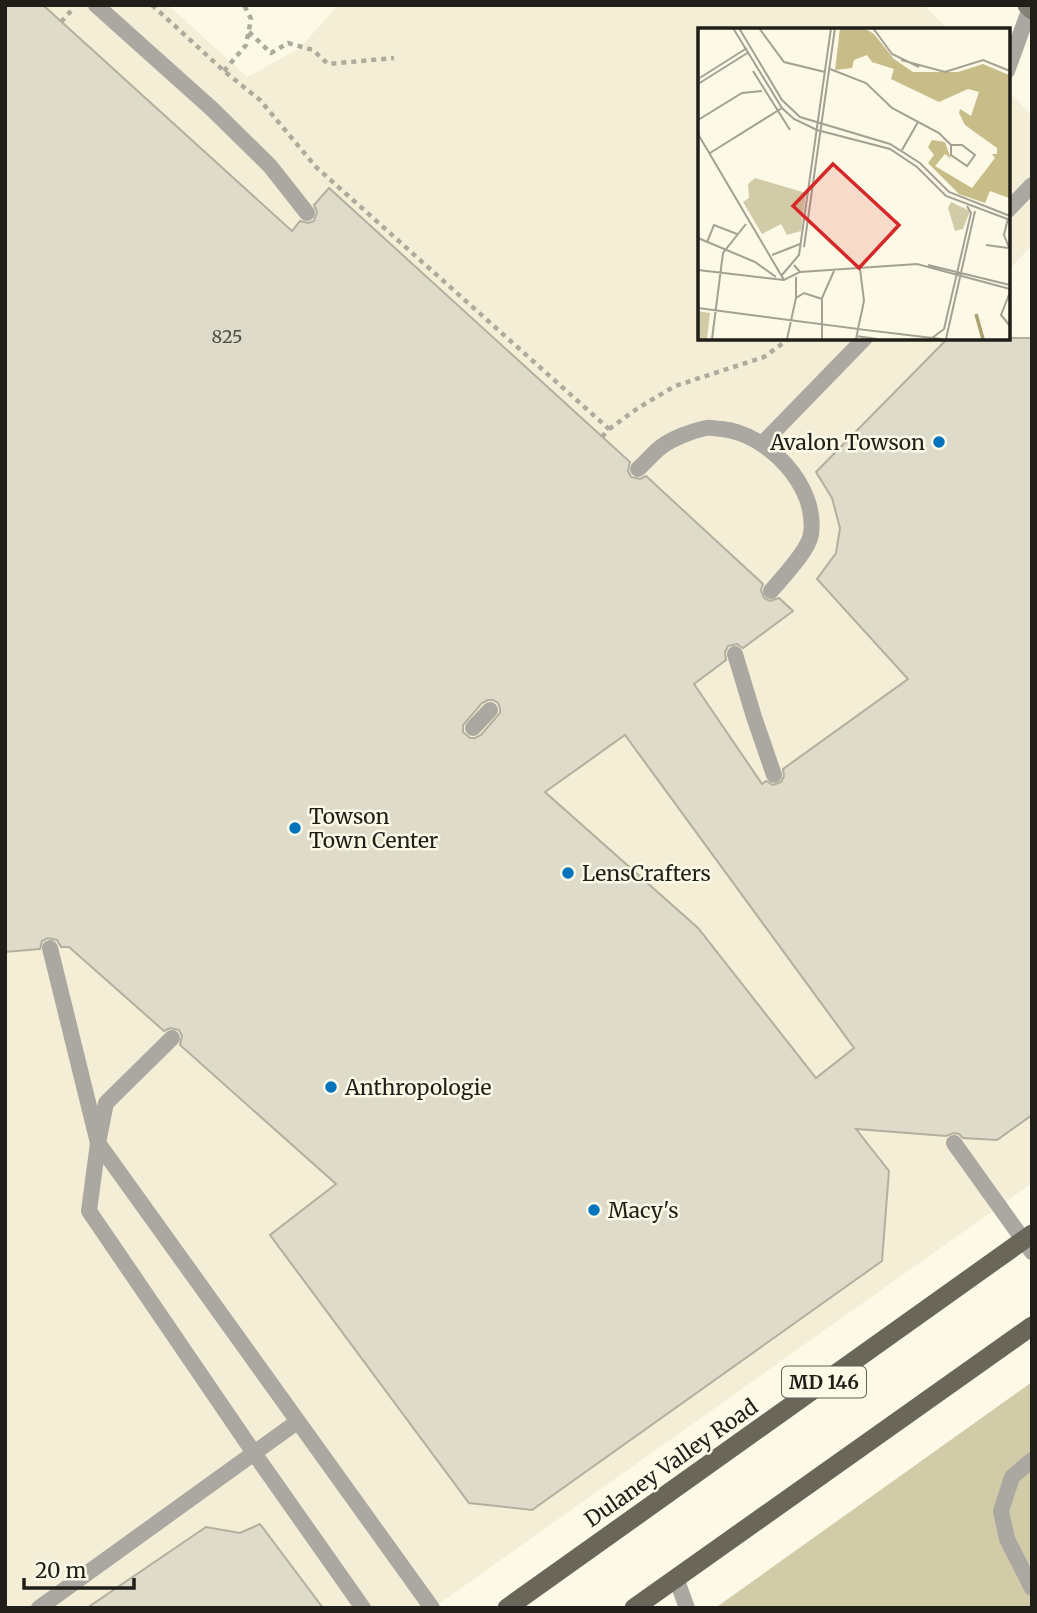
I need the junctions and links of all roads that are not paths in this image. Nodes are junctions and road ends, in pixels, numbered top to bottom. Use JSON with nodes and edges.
{"nodes":[{"id":1,"x":96,"y":5,"type":"edge"},
{"id":2,"x":1030,"y":8,"type":"edge"},
{"id":3,"x":1009,"y":66,"type":"edge"},
{"id":4,"x":1032,"y":186,"type":"edge"},
{"id":5,"x":1009,"y":209,"type":"edge"},
{"id":6,"x":307,"y":213,"type":"dead end"},
{"id":7,"x":863,"y":340,"type":"edge"},
{"id":8,"x":762,"y":444,"type":"junction"},
{"id":9,"x":638,"y":469,"type":"dead end"},
{"id":10,"x":771,"y":591,"type":"dead end"},
{"id":11,"x":735,"y":654,"type":"dead end"},
{"id":12,"x":490,"y":710,"type":"dead end"},
{"id":13,"x":473,"y":728,"type":"dead end"},
{"id":14,"x":775,"y":775,"type":"dead end"},
{"id":15,"x":50,"y":948,"type":"dead end"},
{"id":16,"x":172,"y":1038,"type":"dead end"},
{"id":17,"x":99,"y":1143,"type":"junction"},
{"id":18,"x":954,"y":1143,"type":"dead end"},
{"id":19,"x":1029,"y":1242,"type":"edge"},
{"id":20,"x":1032,"y":1326,"type":"edge"},
{"id":21,"x":297,"y":1422,"type":"junction"},
{"id":22,"x":254,"y":1453,"type":"junction"},
{"id":23,"x":1032,"y":1461,"type":"edge"},
{"id":24,"x":676,"y":1578,"type":"junction"},
{"id":25,"x":1032,"y":1588,"type":"edge"},
{"id":26,"x":39,"y":1608,"type":"edge"},
{"id":27,"x":363,"y":1608,"type":"edge"},
{"id":28,"x":432,"y":1608,"type":"edge"},
{"id":29,"x":507,"y":1608,"type":"edge"},
{"id":30,"x":634,"y":1608,"type":"edge"},
{"id":31,"x":687,"y":1608,"type":"edge"}],
"edges":[{"from":1,"to":6,"type":"lane"},
{"from":2,"to":3,"type":"lane"},
{"from":4,"to":5,"type":"lane"},
{"from":7,"to":8,"type":"lane"},
{"from":8,"to":9,"type":"lane"},
{"from":8,"to":10,"type":"lane"},
{"from":11,"to":14,"type":"lane"},
{"from":12,"to":13,"type":"lane"},
{"from":15,"to":17,"type":"lane"},
{"from":16,"to":17,"type":"lane"},
{"from":17,"to":21,"type":"lane"},
{"from":17,"to":22,"type":"lane"},
{"from":18,"to":19,"type":"lane"},
{"from":19,"to":29,"type":"main road","name":"Dulaney Valley Road","number":"MD 146"},
{"from":20,"to":24,"type":"main road"},
{"from":21,"to":22,"type":"lane"},
{"from":21,"to":28,"type":"lane"},
{"from":22,"to":26,"type":"lane"},
{"from":22,"to":27,"type":"lane"},
{"from":23,"to":25,"type":"lane"},
{"from":24,"to":30,"type":"main road"},
{"from":24,"to":31,"type":"lane"}]}
